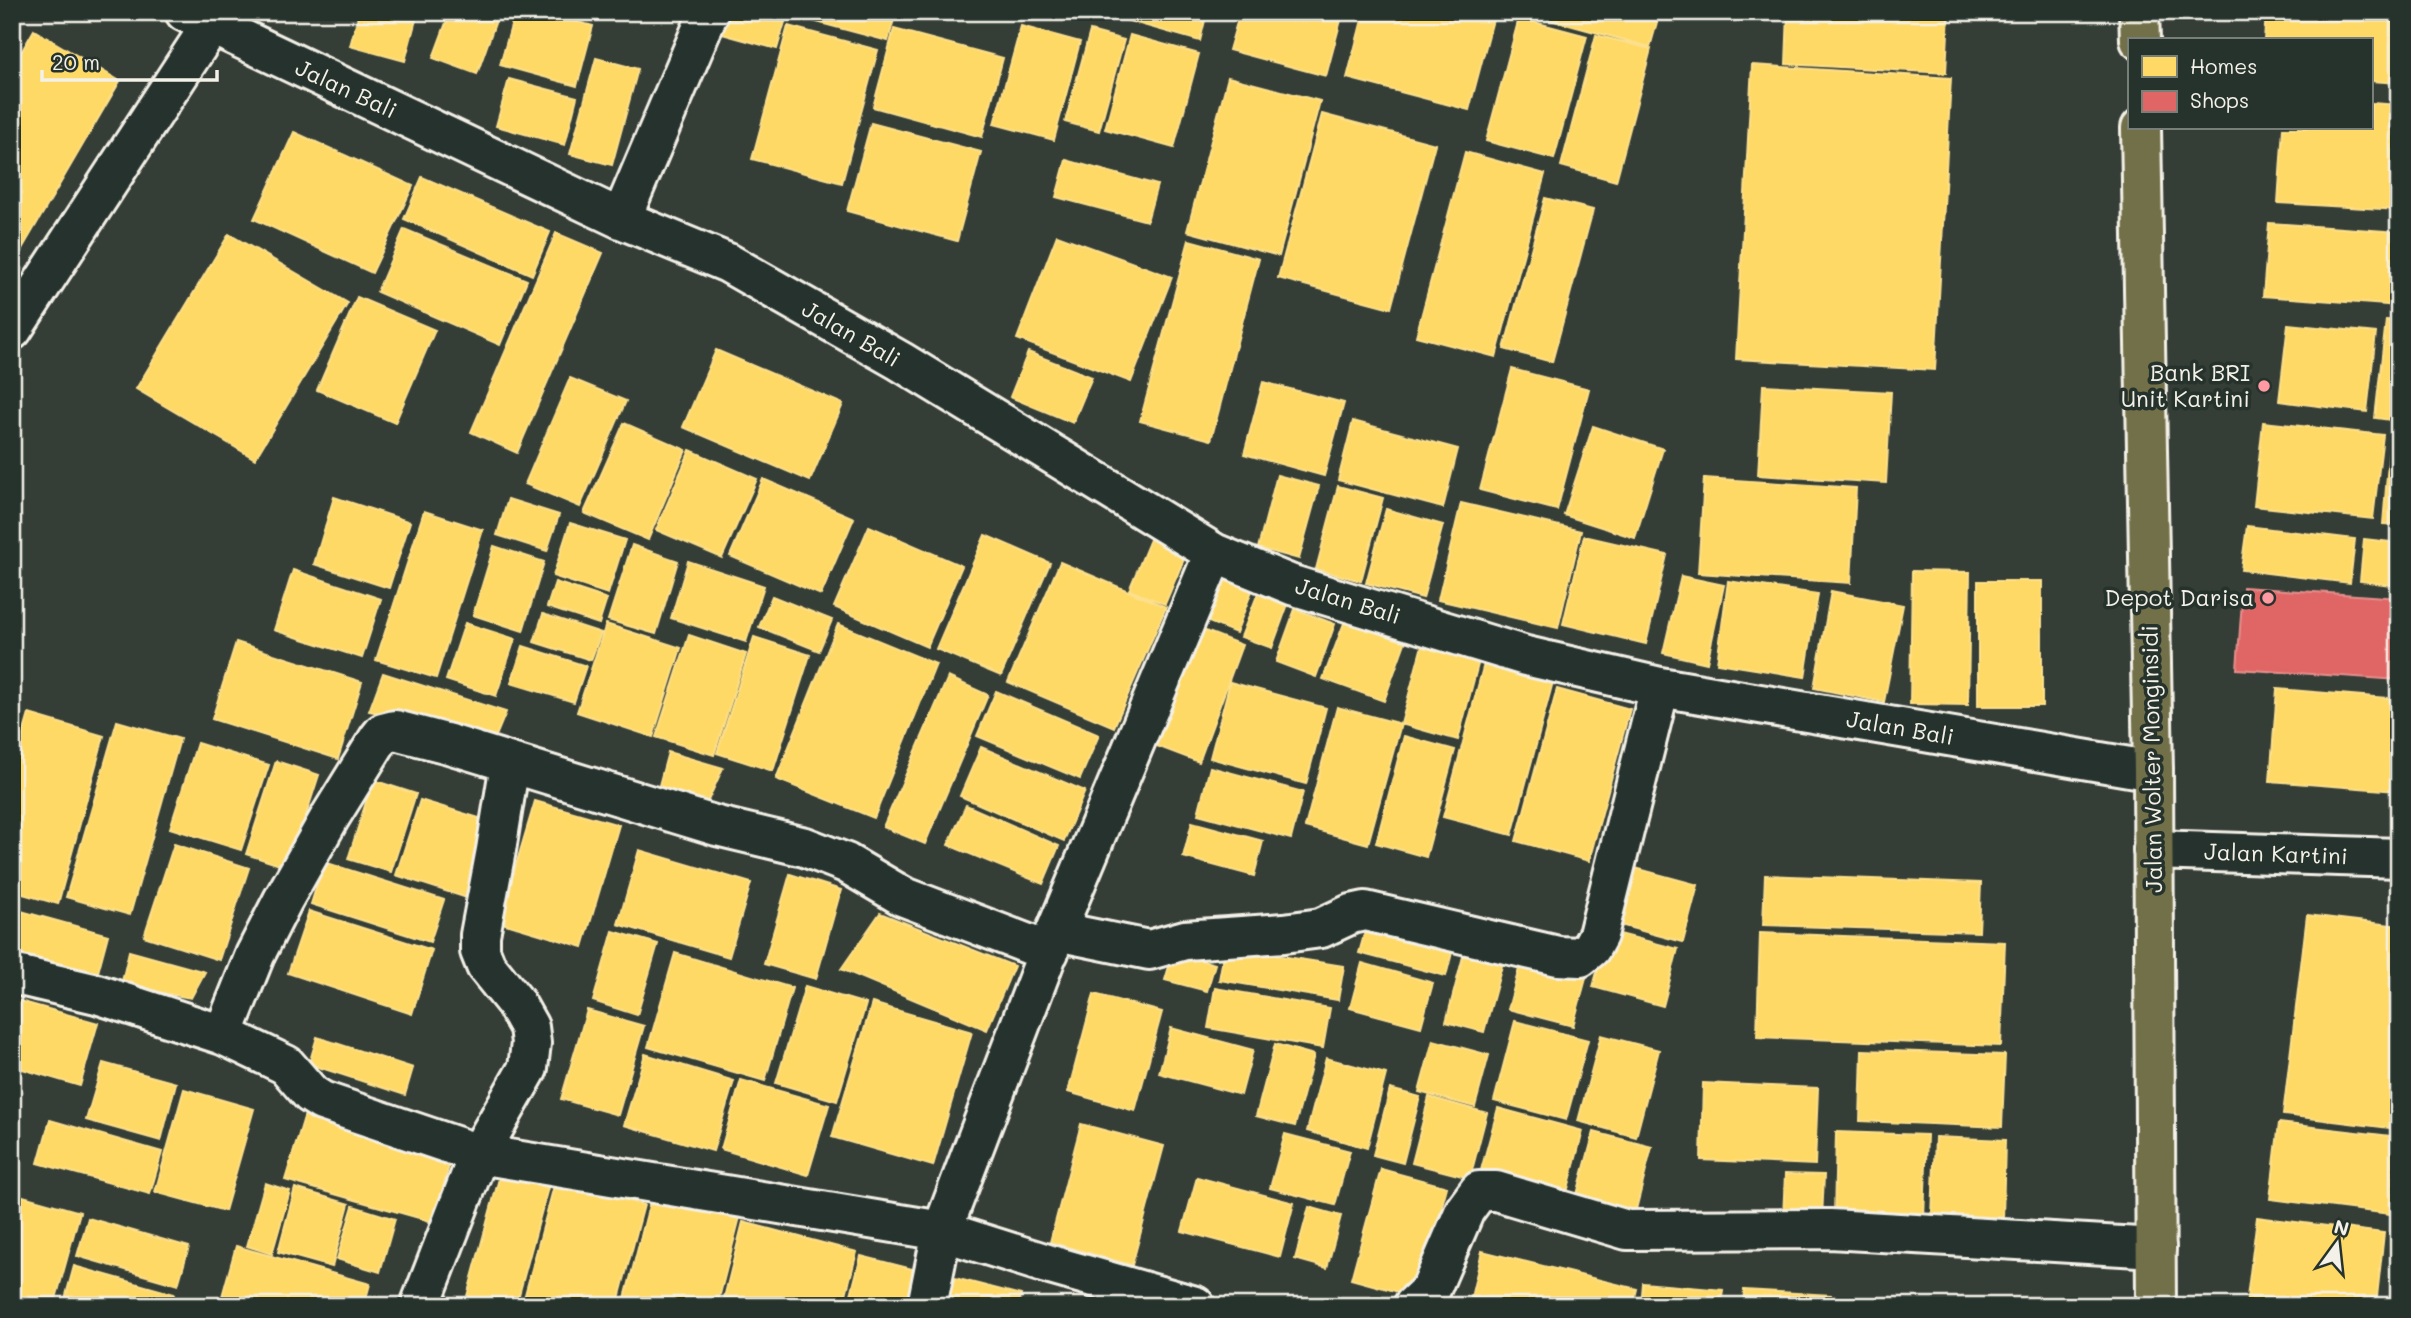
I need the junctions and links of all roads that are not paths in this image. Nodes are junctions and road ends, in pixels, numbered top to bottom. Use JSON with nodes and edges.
{"nodes":[{"id":1,"x":709,"y":12,"type":"edge"},
{"id":2,"x":2139,"y":12,"type":"edge"},
{"id":3,"x":198,"y":19,"type":"edge"},
{"id":4,"x":2140,"y":38,"type":"edge"},
{"id":5,"x":2141,"y":130,"type":"edge"},
{"id":6,"x":621,"y":219,"type":"junction"},
{"id":7,"x":12,"y":330,"type":"edge"},
{"id":8,"x":1214,"y":553,"type":"junction"},
{"id":9,"x":1660,"y":687,"type":"junction"},
{"id":10,"x":510,"y":763,"type":"junction"},
{"id":11,"x":2153,"y":771,"type":"junction"},
{"id":12,"x":2153,"y":850,"type":"junction"},
{"id":13,"x":2399,"y":858,"type":"edge"},
{"id":14,"x":1052,"y":942,"type":"junction"},
{"id":15,"x":12,"y":974,"type":"edge"},
{"id":16,"x":223,"y":1035,"type":"junction"},
{"id":17,"x":479,"y":1153,"type":"junction"},
{"id":18,"x":942,"y":1231,"type":"junction"},
{"id":19,"x":2156,"y":1248,"type":"junction"},
{"id":20,"x":420,"y":1306,"type":"edge"},
{"id":21,"x":927,"y":1306,"type":"edge"},
{"id":22,"x":1195,"y":1306,"type":"edge"},
{"id":23,"x":1413,"y":1306,"type":"edge"},
{"id":24,"x":2156,"y":1306,"type":"edge"}],
"edges":[{"from":1,"to":6,"type":"street"},
{"from":2,"to":4,"type":"highway"},
{"from":3,"to":6,"type":"street","name":"Jalan Bali"},
{"from":3,"to":7,"type":"street"},
{"from":5,"to":11,"type":"highway","name":"Jalan Wolter Monginsidi"},
{"from":6,"to":8,"type":"street","name":"Jalan Bali"},
{"from":8,"to":9,"type":"street","name":"Jalan Bali"},
{"from":8,"to":14,"type":"street"},
{"from":9,"to":11,"type":"street","name":"Jalan Bali"},
{"from":9,"to":14,"type":"street"},
{"from":10,"to":14,"type":"street"},
{"from":10,"to":16,"type":"street"},
{"from":10,"to":17,"type":"street"},
{"from":11,"to":12,"type":"highway","name":"Jalan Wolter Monginsidi"},
{"from":12,"to":13,"type":"street","name":"Jalan Kartini"},
{"from":12,"to":19,"type":"highway","name":"Jalan Wolter Monginsidi"},
{"from":14,"to":18,"type":"street"},
{"from":15,"to":16,"type":"street"},
{"from":16,"to":17,"type":"street"},
{"from":17,"to":18,"type":"street"},
{"from":17,"to":20,"type":"street"},
{"from":18,"to":21,"type":"street"},
{"from":18,"to":22,"type":"street"},
{"from":19,"to":23,"type":"street"},
{"from":19,"to":24,"type":"highway","name":"Jalan Wolter Monginsidi"}]}
